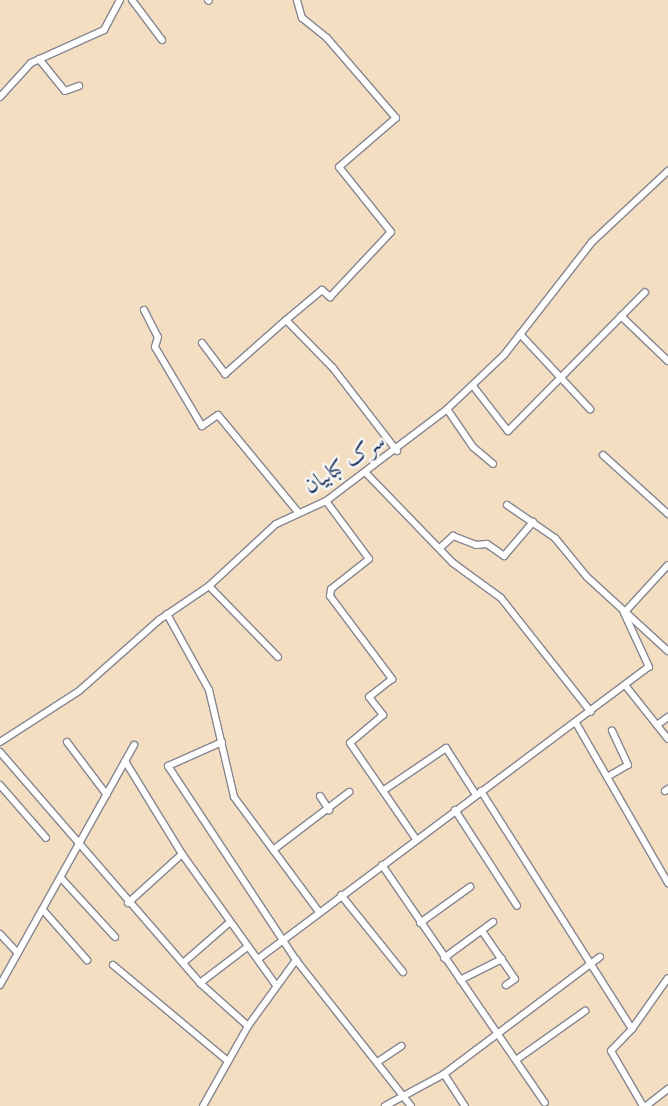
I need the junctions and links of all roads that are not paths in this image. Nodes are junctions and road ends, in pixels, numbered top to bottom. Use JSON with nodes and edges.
{"nodes":[{"id":1,"x":120,"y":0,"type":"edge"},
{"id":2,"x":132,"y":0,"type":"edge"},
{"id":3,"x":297,"y":0,"type":"edge"},
{"id":4,"x":162,"y":40,"type":"dead end"},
{"id":5,"x":38,"y":59,"type":"junction"},
{"id":6,"x":79,"y":86,"type":"dead end"},
{"id":7,"x":0,"y":97,"type":"edge"},
{"id":8,"x":668,"y":171,"type":"edge"},
{"id":9,"x":645,"y":292,"type":"dead end"},
{"id":10,"x":144,"y":310,"type":"dead end"},
{"id":11,"x":621,"y":316,"type":"junction"},
{"id":12,"x":286,"y":320,"type":"junction"},
{"id":13,"x":520,"y":334,"type":"junction"},
{"id":14,"x":202,"y":343,"type":"dead end"},
{"id":15,"x":668,"y":361,"type":"edge"},
{"id":16,"x":558,"y":379,"type":"junction"},
{"id":17,"x":473,"y":386,"type":"junction"},
{"id":18,"x":447,"y":409,"type":"junction"},
{"id":19,"x":590,"y":409,"type":"dead end"},
{"id":20,"x":397,"y":451,"type":"junction"},
{"id":21,"x":603,"y":455,"type":"dead end"},
{"id":22,"x":493,"y":464,"type":"dead end"},
{"id":23,"x":366,"y":473,"type":"junction"},
{"id":24,"x":326,"y":501,"type":"junction"},
{"id":25,"x":507,"y":505,"type":"dead end"},
{"id":26,"x":298,"y":512,"type":"junction"},
{"id":27,"x":668,"y":514,"type":"edge"},
{"id":28,"x":533,"y":522,"type":"junction"},
{"id":29,"x":440,"y":548,"type":"junction"},
{"id":30,"x":668,"y":565,"type":"edge"},
{"id":31,"x":208,"y":586,"type":"junction"},
{"id":32,"x":624,"y":613,"type":"junction"},
{"id":33,"x":167,"y":614,"type":"junction"},
{"id":34,"x":668,"y":651,"type":"edge"},
{"id":35,"x":278,"y":656,"type":"dead end"},
{"id":36,"x":625,"y":685,"type":"junction"},
{"id":37,"x":591,"y":712,"type":"junction"},
{"id":38,"x":668,"y":717,"type":"edge"},
{"id":39,"x":576,"y":723,"type":"junction"},
{"id":40,"x":657,"y":725,"type":"junction"},
{"id":41,"x":612,"y":731,"type":"dead end"},
{"id":42,"x":668,"y":739,"type":"edge"},
{"id":43,"x":0,"y":742,"type":"edge"},
{"id":44,"x":66,"y":742,"type":"dead end"},
{"id":45,"x":222,"y":742,"type":"junction"},
{"id":46,"x":134,"y":745,"type":"dead end"},
{"id":47,"x":0,"y":752,"type":"edge"},
{"id":48,"x":125,"y":761,"type":"junction"},
{"id":49,"x":608,"y":777,"type":"junction"},
{"id":50,"x":0,"y":785,"type":"edge"},
{"id":51,"x":384,"y":790,"type":"junction"},
{"id":52,"x":348,"y":792,"type":"dead end"},
{"id":53,"x":478,"y":793,"type":"junction"},
{"id":54,"x":107,"y":795,"type":"junction"},
{"id":55,"x":320,"y":796,"type":"dead end"},
{"id":56,"x":329,"y":810,"type":"junction"},
{"id":57,"x":455,"y":810,"type":"junction"},
{"id":58,"x":46,"y":838,"type":"dead end"},
{"id":59,"x":416,"y":839,"type":"junction"},
{"id":60,"x":79,"y":845,"type":"junction"},
{"id":61,"x":273,"y":850,"type":"junction"},
{"id":62,"x":182,"y":854,"type":"junction"},
{"id":63,"x":382,"y":865,"type":"junction"},
{"id":64,"x":61,"y":878,"type":"junction"},
{"id":65,"x":668,"y":883,"type":"edge"},
{"id":66,"x":470,"y":887,"type":"dead end"},
{"id":67,"x":341,"y":895,"type":"junction"},
{"id":68,"x":128,"y":903,"type":"junction"},
{"id":69,"x":517,"y":906,"type":"dead end"},
{"id":70,"x":43,"y":910,"type":"junction"},
{"id":71,"x":319,"y":912,"type":"junction"},
{"id":72,"x":230,"y":922,"type":"junction"},
{"id":73,"x":494,"y":922,"type":"dead end"},
{"id":74,"x":420,"y":923,"type":"junction"},
{"id":75,"x":482,"y":930,"type":"junction"},
{"id":76,"x":0,"y":934,"type":"edge"},
{"id":77,"x":115,"y":937,"type":"dead end"},
{"id":78,"x":285,"y":937,"type":"junction"},
{"id":79,"x":246,"y":948,"type":"junction"},
{"id":80,"x":18,"y":953,"type":"junction"},
{"id":81,"x":600,"y":957,"type":"dead end"},
{"id":82,"x":444,"y":958,"type":"junction"},
{"id":83,"x":502,"y":959,"type":"junction"},
{"id":84,"x":87,"y":960,"type":"dead end"},
{"id":85,"x":258,"y":960,"type":"junction"},
{"id":86,"x":296,"y":960,"type":"junction"},
{"id":87,"x":183,"y":962,"type":"junction"},
{"id":88,"x":113,"y":965,"type":"dead end"},
{"id":89,"x":587,"y":965,"type":"junction"},
{"id":90,"x":403,"y":972,"type":"dead end"},
{"id":91,"x":668,"y":978,"type":"edge"},
{"id":92,"x":460,"y":980,"type":"junction"},
{"id":93,"x":200,"y":983,"type":"junction"},
{"id":94,"x":275,"y":984,"type":"junction"},
{"id":95,"x":0,"y":985,"type":"edge"},
{"id":96,"x":506,"y":985,"type":"dead end"},
{"id":97,"x":585,"y":1012,"type":"dead end"},
{"id":98,"x":248,"y":1026,"type":"junction"},
{"id":99,"x":632,"y":1029,"type":"junction"},
{"id":100,"x":495,"y":1032,"type":"junction"},
{"id":101,"x":401,"y":1046,"type":"dead end"},
{"id":102,"x":516,"y":1060,"type":"junction"},
{"id":103,"x":228,"y":1061,"type":"junction"},
{"id":104,"x":379,"y":1061,"type":"junction"},
{"id":105,"x":444,"y":1074,"type":"junction"},
{"id":106,"x":668,"y":1089,"type":"edge"},
{"id":107,"x":404,"y":1095,"type":"junction"},
{"id":108,"x":545,"y":1103,"type":"dead end"},
{"id":109,"x":203,"y":1106,"type":"edge"},
{"id":110,"x":385,"y":1106,"type":"edge"},
{"id":111,"x":411,"y":1106,"type":"edge"},
{"id":112,"x":465,"y":1106,"type":"edge"},
{"id":113,"x":644,"y":1106,"type":"edge"}],
"edges":[{"from":1,"to":5,"type":"street"},
{"from":2,"to":4,"type":"street"},
{"from":3,"to":12,"type":"street"},
{"from":5,"to":6,"type":"street"},
{"from":5,"to":7,"type":"street"},
{"from":8,"to":13,"type":"street","name":"سرک کبابیان"},
{"from":9,"to":11,"type":"street"},
{"from":10,"to":26,"type":"street"},
{"from":11,"to":15,"type":"street"},
{"from":11,"to":16,"type":"street"},
{"from":12,"to":14,"type":"street"},
{"from":12,"to":20,"type":"street"},
{"from":13,"to":16,"type":"street"},
{"from":13,"to":17,"type":"street","name":"سرک کبابیان"},
{"from":16,"to":17,"type":"street"},
{"from":16,"to":19,"type":"street"},
{"from":17,"to":18,"type":"street","name":"سرک کبابیان"},
{"from":18,"to":20,"type":"street","name":"سرک کبابیان"},
{"from":18,"to":22,"type":"street"},
{"from":20,"to":23,"type":"street","name":"سرک کبابیان"},
{"from":21,"to":27,"type":"street"},
{"from":23,"to":24,"type":"street","name":"سرک کبابیان"},
{"from":23,"to":29,"type":"street"},
{"from":24,"to":26,"type":"street","name":"سرک کبابیان"},
{"from":24,"to":51,"type":"street"},
{"from":25,"to":28,"type":"street"},
{"from":26,"to":31,"type":"street","name":"سرک کبابیان"},
{"from":28,"to":29,"type":"street"},
{"from":28,"to":32,"type":"street"},
{"from":29,"to":37,"type":"street"},
{"from":30,"to":32,"type":"street"},
{"from":31,"to":33,"type":"street","name":"سرک کبابیان"},
{"from":31,"to":35,"type":"street"},
{"from":32,"to":34,"type":"street"},
{"from":32,"to":36,"type":"street"},
{"from":33,"to":43,"type":"street","name":"سرک کبابیان"},
{"from":33,"to":45,"type":"street"},
{"from":36,"to":37,"type":"street"},
{"from":36,"to":40,"type":"street"},
{"from":37,"to":39,"type":"street"},
{"from":38,"to":40,"type":"street"},
{"from":39,"to":49,"type":"street"},
{"from":39,"to":53,"type":"street"},
{"from":40,"to":42,"type":"street"},
{"from":41,"to":49,"type":"street"},
{"from":44,"to":54,"type":"street"},
{"from":45,"to":61,"type":"street"},
{"from":45,"to":78,"type":"street"},
{"from":46,"to":48,"type":"street"},
{"from":47,"to":60,"type":"street"},
{"from":48,"to":54,"type":"street"},
{"from":48,"to":62,"type":"street"},
{"from":49,"to":65,"type":"street"},
{"from":50,"to":58,"type":"street"},
{"from":51,"to":53,"type":"street"},
{"from":51,"to":59,"type":"street"},
{"from":52,"to":56,"type":"street"},
{"from":53,"to":57,"type":"street"},
{"from":53,"to":89,"type":"street"},
{"from":54,"to":60,"type":"street"},
{"from":55,"to":56,"type":"street"},
{"from":56,"to":61,"type":"street"},
{"from":57,"to":59,"type":"street"},
{"from":57,"to":69,"type":"street"},
{"from":59,"to":63,"type":"street"},
{"from":60,"to":64,"type":"street"},
{"from":60,"to":68,"type":"street"},
{"from":61,"to":71,"type":"street"},
{"from":62,"to":68,"type":"street"},
{"from":62,"to":72,"type":"street"},
{"from":63,"to":67,"type":"street"},
{"from":63,"to":74,"type":"street"},
{"from":64,"to":70,"type":"street"},
{"from":64,"to":77,"type":"street"},
{"from":66,"to":74,"type":"street"},
{"from":67,"to":71,"type":"street"},
{"from":67,"to":90,"type":"street"},
{"from":68,"to":87,"type":"street"},
{"from":70,"to":80,"type":"street"},
{"from":70,"to":84,"type":"street"},
{"from":71,"to":78,"type":"street"},
{"from":72,"to":79,"type":"street"},
{"from":72,"to":87,"type":"street"},
{"from":73,"to":75,"type":"street"},
{"from":74,"to":82,"type":"street"},
{"from":75,"to":82,"type":"street"},
{"from":75,"to":83,"type":"street"},
{"from":76,"to":80,"type":"street"},
{"from":78,"to":85,"type":"street"},
{"from":78,"to":86,"type":"street"},
{"from":79,"to":85,"type":"street"},
{"from":79,"to":93,"type":"street"},
{"from":80,"to":95,"type":"street"},
{"from":81,"to":89,"type":"street"},
{"from":82,"to":92,"type":"street"},
{"from":83,"to":92,"type":"street"},
{"from":83,"to":96,"type":"street"},
{"from":85,"to":94,"type":"street"},
{"from":86,"to":94,"type":"street"},
{"from":86,"to":104,"type":"street"},
{"from":87,"to":93,"type":"street"},
{"from":88,"to":103,"type":"street"},
{"from":89,"to":99,"type":"street"},
{"from":89,"to":100,"type":"street"},
{"from":91,"to":99,"type":"street"},
{"from":92,"to":100,"type":"street"},
{"from":93,"to":98,"type":"street"},
{"from":94,"to":98,"type":"street"},
{"from":97,"to":102,"type":"street"},
{"from":98,"to":103,"type":"street"},
{"from":99,"to":113,"type":"street"},
{"from":100,"to":102,"type":"street"},
{"from":100,"to":105,"type":"street"},
{"from":101,"to":104,"type":"street"},
{"from":102,"to":108,"type":"street"},
{"from":103,"to":109,"type":"street"},
{"from":104,"to":107,"type":"street"},
{"from":105,"to":107,"type":"street"},
{"from":105,"to":112,"type":"street"},
{"from":106,"to":113,"type":"street"},
{"from":107,"to":110,"type":"street"},
{"from":107,"to":111,"type":"street"}]}
